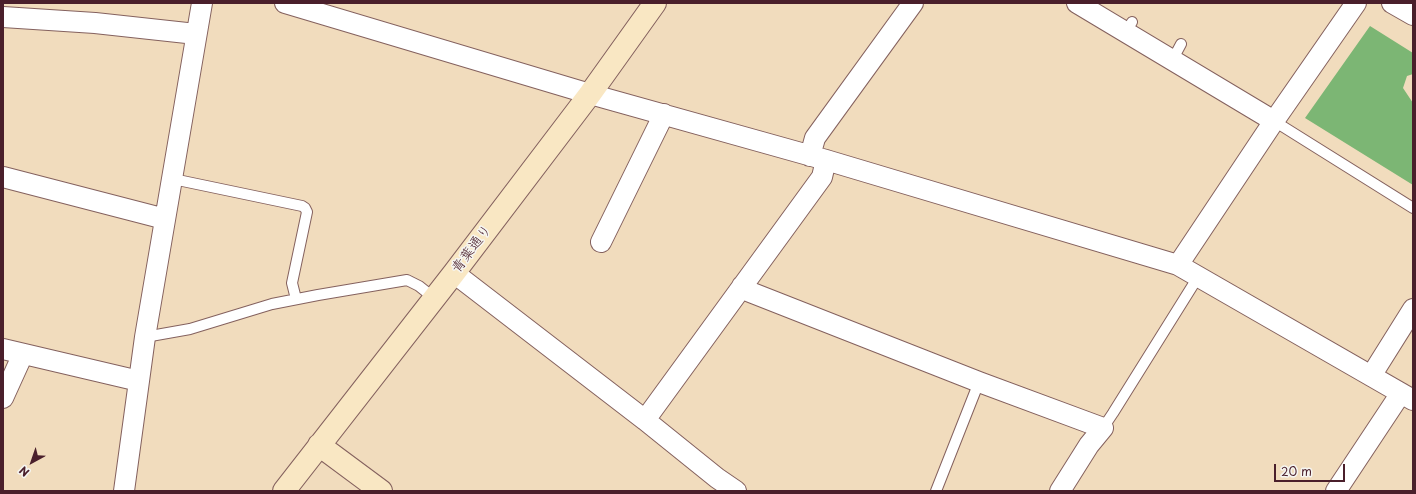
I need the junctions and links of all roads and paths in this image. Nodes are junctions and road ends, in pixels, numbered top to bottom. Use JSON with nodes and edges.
{"nodes":[{"id":1,"x":202,"y":3,"type":"edge"},
{"id":2,"x":285,"y":3,"type":"edge"},
{"id":3,"x":655,"y":3,"type":"edge"},
{"id":4,"x":913,"y":3,"type":"edge"},
{"id":5,"x":1077,"y":3,"type":"edge"},
{"id":6,"x":1356,"y":3,"type":"edge"},
{"id":7,"x":1392,"y":3,"type":"edge"},
{"id":8,"x":1413,"y":16,"type":"edge"},
{"id":9,"x":3,"y":17,"type":"edge"},
{"id":10,"x":196,"y":34,"type":"junction"},
{"id":11,"x":590,"y":94,"type":"junction"},
{"id":12,"x":664,"y":114,"type":"junction"},
{"id":13,"x":1274,"y":121,"type":"junction"},
{"id":14,"x":818,"y":158,"type":"junction"},
{"id":15,"x":3,"y":177,"type":"edge"},
{"id":16,"x":172,"y":179,"type":"junction"},
{"id":17,"x":1413,"y":208,"type":"edge"},
{"id":18,"x":166,"y":219,"type":"junction"},
{"id":19,"x":601,"y":242,"type":"dead end"},
{"id":20,"x":1178,"y":265,"type":"junction"},
{"id":21,"x":454,"y":273,"type":"junction"},
{"id":22,"x":1198,"y":277,"type":"junction"},
{"id":23,"x":742,"y":286,"type":"junction"},
{"id":24,"x":434,"y":298,"type":"junction"},
{"id":25,"x":296,"y":299,"type":"junction"},
{"id":26,"x":1413,"y":309,"type":"edge"},
{"id":27,"x":145,"y":337,"type":"junction"},
{"id":28,"x":3,"y":349,"type":"edge"},
{"id":29,"x":23,"y":354,"type":"junction"},
{"id":30,"x":1371,"y":376,"type":"junction"},
{"id":31,"x":139,"y":381,"type":"junction"},
{"id":32,"x":979,"y":382,"type":"junction"},
{"id":33,"x":1407,"y":397,"type":"edge"},
{"id":34,"x":3,"y":398,"type":"edge"},
{"id":35,"x":645,"y":420,"type":"junction"},
{"id":36,"x":1102,"y":428,"type":"junction"},
{"id":37,"x":319,"y":445,"type":"junction"},
{"id":38,"x":713,"y":484,"type":"edge"},
{"id":39,"x":124,"y":491,"type":"edge"},
{"id":40,"x":284,"y":491,"type":"edge"},
{"id":41,"x":381,"y":491,"type":"edge"},
{"id":42,"x":736,"y":491,"type":"edge"},
{"id":43,"x":936,"y":491,"type":"edge"},
{"id":44,"x":1060,"y":491,"type":"edge"},
{"id":45,"x":1336,"y":491,"type":"edge"}],
"edges":[{"from":1,"to":10,"type":"street"},
{"from":2,"to":11,"type":"street"},
{"from":3,"to":11,"type":"street","name":"青葉通り"},
{"from":4,"to":14,"type":"street"},
{"from":5,"to":13,"type":"street"},
{"from":6,"to":13,"type":"street"},
{"from":7,"to":8,"type":"street"},
{"from":9,"to":10,"type":"street"},
{"from":10,"to":16,"type":"street"},
{"from":11,"to":12,"type":"street"},
{"from":11,"to":21,"type":"street","name":"青葉通り"},
{"from":12,"to":14,"type":"street"},
{"from":12,"to":19,"type":"street"},
{"from":13,"to":17,"type":"lane"},
{"from":13,"to":20,"type":"street"},
{"from":14,"to":20,"type":"street"},
{"from":14,"to":23,"type":"street"},
{"from":15,"to":18,"type":"street"},
{"from":16,"to":18,"type":"street"},
{"from":16,"to":25,"type":"lane"},
{"from":18,"to":27,"type":"street"},
{"from":20,"to":22,"type":"street"},
{"from":21,"to":24,"type":"street","name":"青葉通り"},
{"from":21,"to":35,"type":"street"},
{"from":22,"to":30,"type":"street"},
{"from":22,"to":36,"type":"lane"},
{"from":23,"to":32,"type":"street"},
{"from":23,"to":35,"type":"street"},
{"from":24,"to":25,"type":"lane"},
{"from":24,"to":37,"type":"street","name":"青葉通り"},
{"from":25,"to":27,"type":"lane"},
{"from":26,"to":30,"type":"street"},
{"from":27,"to":31,"type":"street"},
{"from":28,"to":29,"type":"street"},
{"from":29,"to":31,"type":"street"},
{"from":29,"to":34,"type":"street"},
{"from":30,"to":33,"type":"street"},
{"from":31,"to":39,"type":"street"},
{"from":32,"to":36,"type":"street"},
{"from":32,"to":43,"type":"lane"},
{"from":33,"to":45,"type":"street"},
{"from":35,"to":38,"type":"street"},
{"from":36,"to":44,"type":"street"},
{"from":37,"to":40,"type":"street","name":"青葉通り"},
{"from":37,"to":41,"type":"street"},
{"from":38,"to":42,"type":"street"}]}
